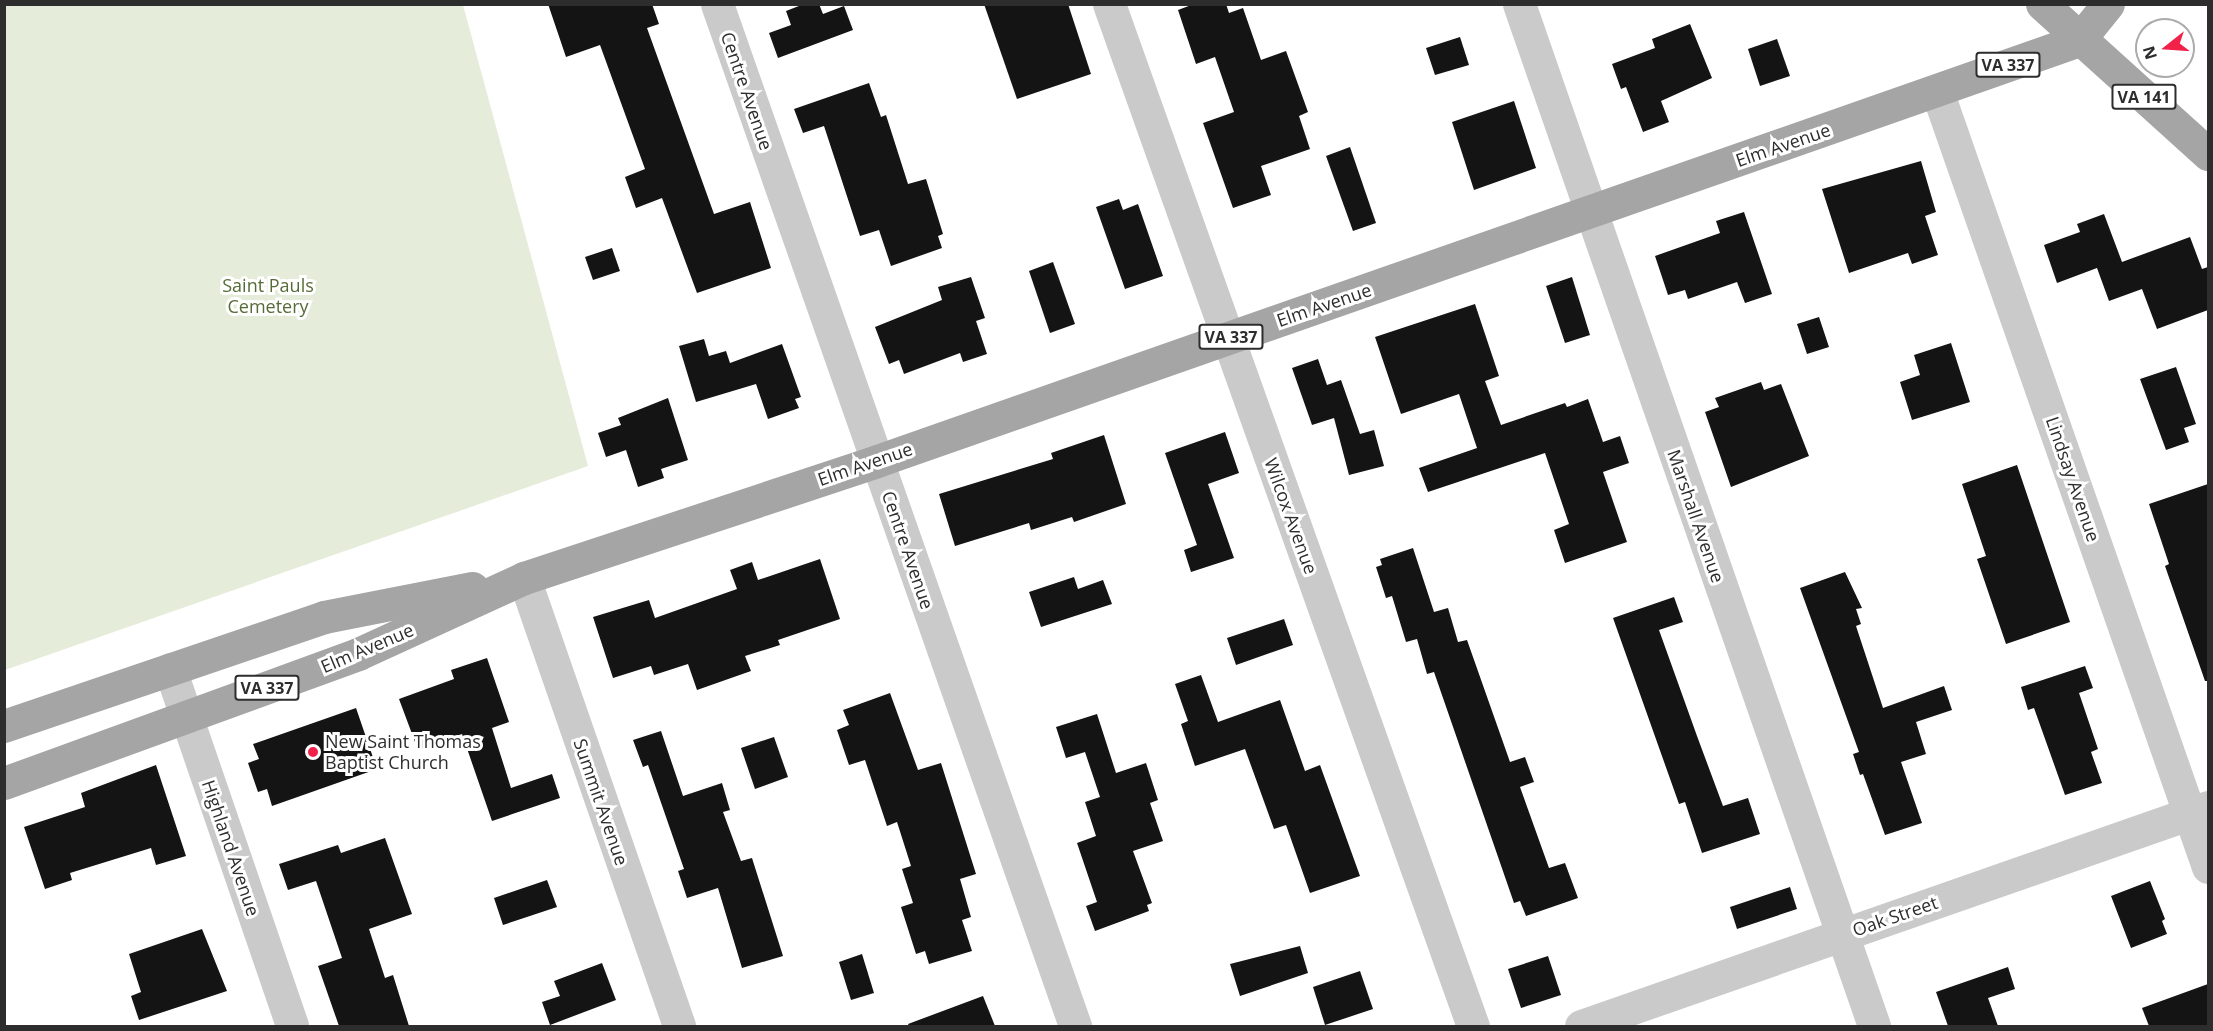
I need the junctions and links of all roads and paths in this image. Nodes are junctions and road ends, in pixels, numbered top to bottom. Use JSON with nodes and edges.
{"nodes":[{"id":1,"x":717,"y":4,"type":"edge"},
{"id":2,"x":1109,"y":4,"type":"edge"},
{"id":3,"x":1519,"y":4,"type":"edge"},
{"id":4,"x":2042,"y":4,"type":"edge"},
{"id":5,"x":2108,"y":4,"type":"edge"},
{"id":6,"x":2079,"y":40,"type":"junction"},
{"id":7,"x":1937,"y":91,"type":"junction"},
{"id":8,"x":2208,"y":154,"type":"edge"},
{"id":9,"x":1591,"y":212,"type":"junction"},
{"id":10,"x":1228,"y":338,"type":"junction"},
{"id":11,"x":877,"y":461,"type":"junction"},
{"id":12,"x":524,"y":578,"type":"junction"},
{"id":13,"x":170,"y":669,"type":"junction"},
{"id":14,"x":186,"y":717,"type":"junction"},
{"id":15,"x":4,"y":726,"type":"edge"},
{"id":16,"x":4,"y":783,"type":"edge"},
{"id":17,"x":2199,"y":810,"type":"edge"},
{"id":18,"x":2208,"y":867,"type":"edge"},
{"id":19,"x":1842,"y":935,"type":"junction"},
{"id":20,"x":292,"y":1026,"type":"edge"},
{"id":21,"x":679,"y":1026,"type":"edge"},
{"id":22,"x":1075,"y":1026,"type":"edge"},
{"id":23,"x":1473,"y":1026,"type":"edge"},
{"id":24,"x":1581,"y":1026,"type":"edge"},
{"id":25,"x":1874,"y":1026,"type":"edge"}],
"edges":[{"from":1,"to":11,"type":"street","name":"Centre Avenue"},
{"from":2,"to":10,"type":"street","name":"Wilcox Avenue"},
{"from":3,"to":9,"type":"street","name":"Marshall Avenue"},
{"from":4,"to":6,"type":"main road","number":"VA 141"},
{"from":5,"to":6,"type":"main road"},
{"from":6,"to":7,"type":"main road","name":"Elm Avenue","number":"VA 337"},
{"from":6,"to":8,"type":"main road","number":"VA 141"},
{"from":7,"to":9,"type":"main road","name":"Elm Avenue","number":"VA 337"},
{"from":7,"to":17,"type":"street","name":"Lindsay Avenue"},
{"from":9,"to":10,"type":"main road","name":"Elm Avenue","number":"VA 337"},
{"from":9,"to":19,"type":"street","name":"Marshall Avenue"},
{"from":10,"to":11,"type":"main road","name":"Elm Avenue","number":"VA 337"},
{"from":10,"to":23,"type":"street","name":"Wilcox Avenue"},
{"from":11,"to":12,"type":"main road","name":"Elm Avenue","number":"VA 337"},
{"from":11,"to":22,"type":"street","name":"Centre Avenue"},
{"from":12,"to":13,"type":"main road","name":"Elm Avenue","number":"VA 337"},
{"from":12,"to":14,"type":"main road","name":"Elm Avenue","number":"VA 337"},
{"from":12,"to":21,"type":"street","name":"Summit Avenue"},
{"from":13,"to":14,"type":"street","name":"Highland Avenue"},
{"from":13,"to":15,"type":"main road","name":"Elm Avenue","number":"VA 337"},
{"from":14,"to":16,"type":"main road","name":"Elm Avenue","number":"VA 337"},
{"from":14,"to":20,"type":"street","name":"Highland Avenue"},
{"from":17,"to":18,"type":"street","name":"Lindsay Avenue"},
{"from":17,"to":19,"type":"street","name":"Oak Street"},
{"from":19,"to":24,"type":"street","name":"Oak Street"},
{"from":19,"to":25,"type":"street","name":"Marshall Avenue"}]}
